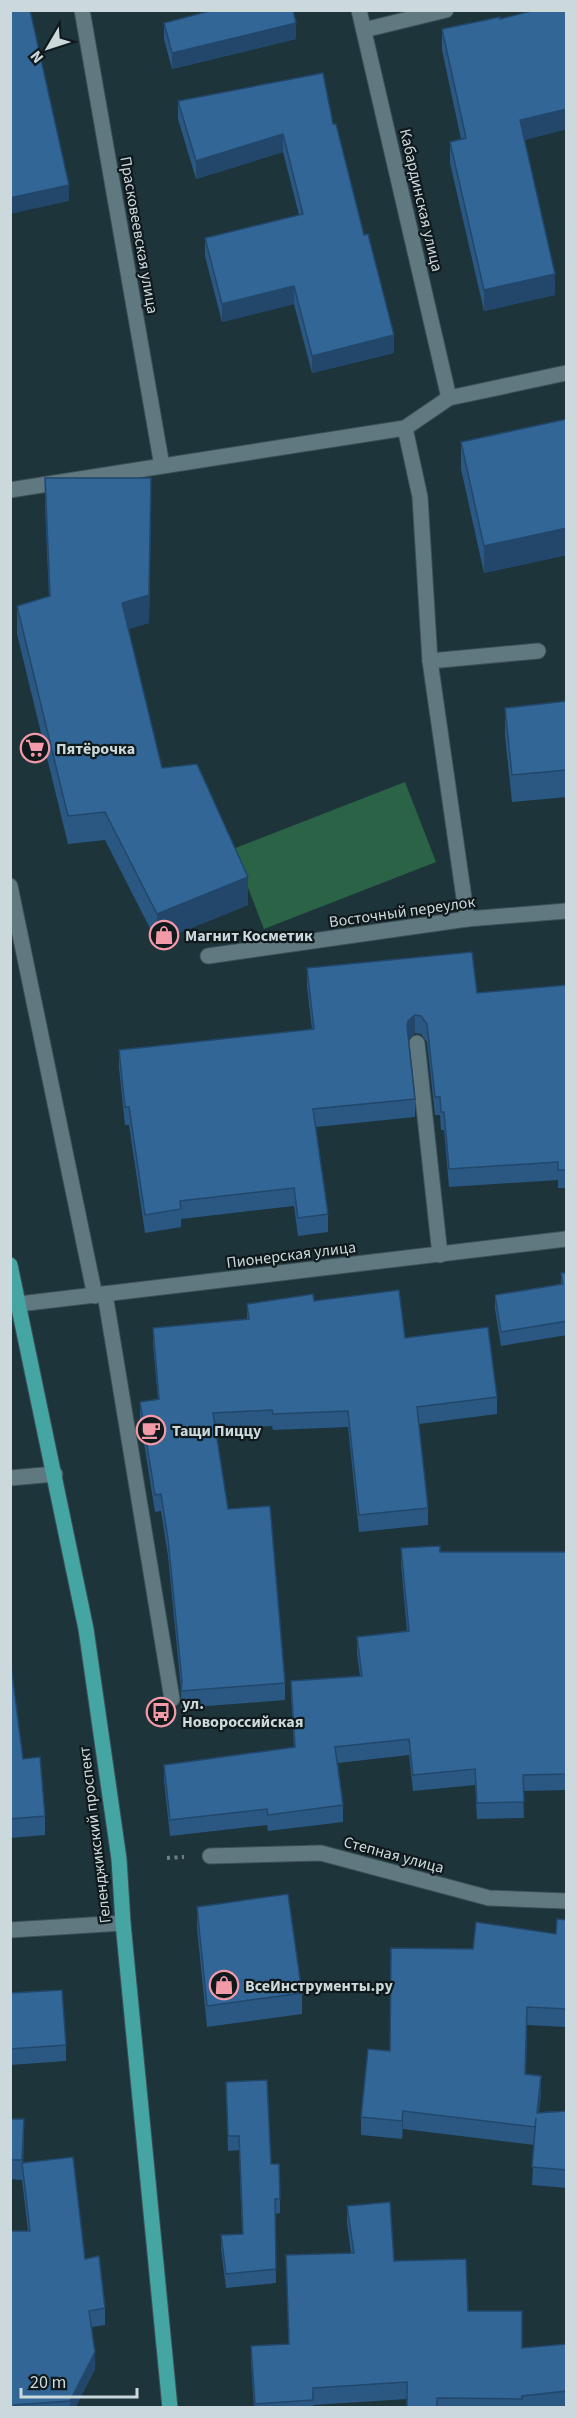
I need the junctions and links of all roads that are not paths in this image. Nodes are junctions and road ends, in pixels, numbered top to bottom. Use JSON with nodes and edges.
{"nodes":[{"id":1,"x":82,"y":10,"type":"edge"},
{"id":2,"x":359,"y":10,"type":"edge"},
{"id":3,"x":446,"y":10,"type":"edge"},
{"id":4,"x":364,"y":30,"type":"junction"},
{"id":5,"x":567,"y":373,"type":"edge"},
{"id":6,"x":449,"y":398,"type":"junction"},
{"id":7,"x":405,"y":428,"type":"junction"},
{"id":8,"x":162,"y":465,"type":"junction"},
{"id":9,"x":10,"y":490,"type":"edge"},
{"id":10,"x":538,"y":651,"type":"dead end"},
{"id":11,"x":430,"y":661,"type":"junction"},
{"id":12,"x":10,"y":886,"type":"edge"},
{"id":13,"x":567,"y":911,"type":"edge"},
{"id":14,"x":467,"y":919,"type":"junction"},
{"id":15,"x":208,"y":957,"type":"dead end"},
{"id":16,"x":417,"y":1043,"type":"dead end"},
{"id":17,"x":567,"y":1239,"type":"edge"},
{"id":18,"x":440,"y":1255,"type":"junction"},
{"id":19,"x":10,"y":1265,"type":"edge"},
{"id":20,"x":100,"y":1295,"type":"junction"},
{"id":21,"x":19,"y":1304,"type":"junction"},
{"id":22,"x":55,"y":1474,"type":"junction"},
{"id":23,"x":10,"y":1478,"type":"edge"},
{"id":24,"x":171,"y":1699,"type":"dead end"},
{"id":25,"x":210,"y":1856,"type":"dead end"},
{"id":26,"x":567,"y":1901,"type":"edge"},
{"id":27,"x":123,"y":1923,"type":"junction"},
{"id":28,"x":10,"y":1930,"type":"edge"},
{"id":29,"x":170,"y":2408,"type":"edge"}],
"edges":[{"from":1,"to":8,"type":"street","name":"Прасковеевская улица"},
{"from":2,"to":4,"type":"street","name":"Кабардинская улица"},
{"from":3,"to":4,"type":"street"},
{"from":4,"to":6,"type":"street","name":"Кабардинская улица"},
{"from":5,"to":6,"type":"street"},
{"from":6,"to":7,"type":"street"},
{"from":7,"to":8,"type":"street"},
{"from":7,"to":11,"type":"street"},
{"from":8,"to":9,"type":"street"},
{"from":10,"to":11,"type":"street"},
{"from":11,"to":14,"type":"street"},
{"from":12,"to":20,"type":"street"},
{"from":13,"to":14,"type":"street","name":"Восточный переулок"},
{"from":14,"to":15,"type":"street","name":"Восточный переулок"},
{"from":16,"to":18,"type":"street"},
{"from":17,"to":18,"type":"street","name":"Пионерская улица"},
{"from":18,"to":20,"type":"street","name":"Пионерская улица"},
{"from":19,"to":21,"type":"main road","name":"Геленджикский проспект"},
{"from":20,"to":21,"type":"street","name":"Пионерская улица"},
{"from":20,"to":24,"type":"street"},
{"from":21,"to":22,"type":"main road","name":"Геленджикский проспект"},
{"from":22,"to":23,"type":"street"},
{"from":22,"to":27,"type":"main road","name":"Геленджикский проспект"},
{"from":25,"to":26,"type":"street","name":"Степная улица"},
{"from":27,"to":28,"type":"street"},
{"from":27,"to":29,"type":"main road","name":"Геленджикский проспект"}]}
